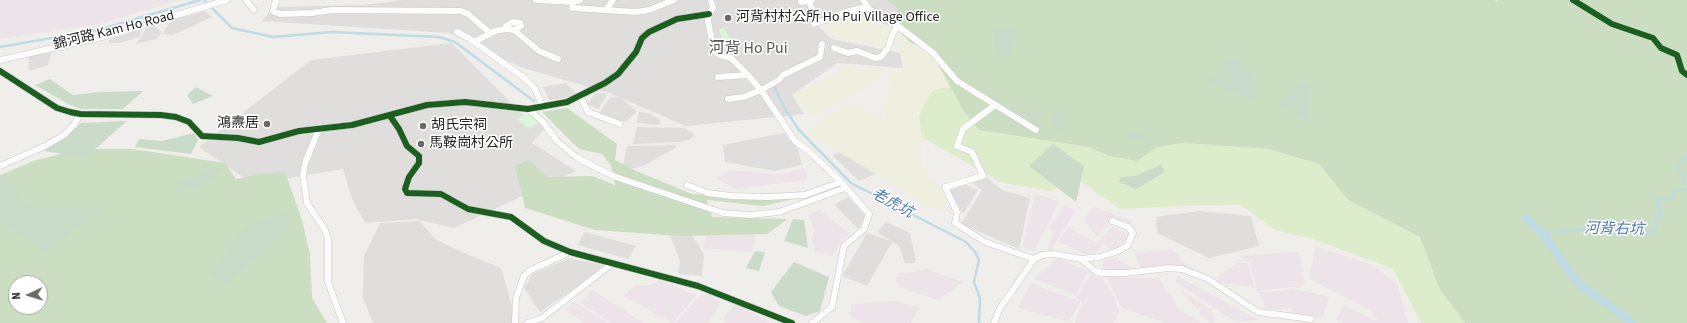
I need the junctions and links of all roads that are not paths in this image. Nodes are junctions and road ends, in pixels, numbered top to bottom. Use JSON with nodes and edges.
{"nodes":[{"id":1,"x":227,"y":0,"type":"edge"},
{"id":2,"x":246,"y":0,"type":"edge"},
{"id":3,"x":276,"y":0,"type":"edge"},
{"id":4,"x":536,"y":0,"type":"edge"},
{"id":5,"x":580,"y":0,"type":"edge"},
{"id":6,"x":611,"y":0,"type":"edge"},
{"id":7,"x":674,"y":0,"type":"edge"},
{"id":8,"x":711,"y":0,"type":"edge"},
{"id":9,"x":810,"y":0,"type":"edge"},
{"id":10,"x":863,"y":0,"type":"edge"},
{"id":11,"x":573,"y":2,"type":"junction"},
{"id":12,"x":801,"y":2,"type":"dead end"},
{"id":13,"x":866,"y":7,"type":"junction"},
{"id":14,"x":254,"y":10,"type":"dead end"},
{"id":15,"x":606,"y":10,"type":"junction"},
{"id":16,"x":709,"y":14,"type":"junction"},
{"id":17,"x":898,"y":26,"type":"junction"},
{"id":18,"x":507,"y":29,"type":"junction"},
{"id":19,"x":514,"y":30,"type":"junction"},
{"id":20,"x":457,"y":32,"type":"dead end"},
{"id":21,"x":490,"y":33,"type":"junction"},
{"id":22,"x":474,"y":42,"type":"junction"},
{"id":23,"x":822,"y":44,"type":"dead end"},
{"id":24,"x":834,"y":48,"type":"dead end"},
{"id":25,"x":558,"y":59,"type":"dead end"},
{"id":26,"x":0,"y":60,"type":"edge"},
{"id":27,"x":0,"y":71,"type":"edge"},
{"id":28,"x":748,"y":75,"type":"junction"},
{"id":29,"x":718,"y":77,"type":"dead end"},
{"id":30,"x":761,"y":90,"type":"junction"},
{"id":31,"x":580,"y":96,"type":"junction"},
{"id":32,"x":728,"y":99,"type":"dead end"},
{"id":33,"x":995,"y":105,"type":"junction"},
{"id":34,"x":543,"y":107,"type":"junction"},
{"id":35,"x":528,"y":109,"type":"junction"},
{"id":36,"x":80,"y":114,"type":"junction"},
{"id":37,"x":390,"y":116,"type":"junction"},
{"id":38,"x":620,"y":124,"type":"dead end"},
{"id":39,"x":319,"y":129,"type":"junction"},
{"id":40,"x":1036,"y":130,"type":"dead end"},
{"id":41,"x":0,"y":166,"type":"edge"},
{"id":42,"x":687,"y":185,"type":"dead end"},
{"id":43,"x":843,"y":185,"type":"junction"},
{"id":44,"x":1112,"y":221,"type":"dead end"},
{"id":45,"x":570,"y":252,"type":"junction"},
{"id":46,"x":1034,"y":259,"type":"junction"},
{"id":47,"x":1081,"y":259,"type":"junction"},
{"id":48,"x":613,"y":263,"type":"junction"},
{"id":49,"x":1311,"y":319,"type":"dead end"},
{"id":50,"x":343,"y":323,"type":"edge"},
{"id":51,"x":515,"y":323,"type":"edge"},
{"id":52,"x":527,"y":323,"type":"edge"},
{"id":53,"x":792,"y":323,"type":"edge"},
{"id":54,"x":812,"y":323,"type":"edge"},
{"id":55,"x":994,"y":323,"type":"edge"}],
"edges":[{"from":1,"to":26,"type":"street","name":"錦河路 Kam Ho Road"},
{"from":2,"to":14,"type":"street"},
{"from":3,"to":21,"type":"street"},
{"from":4,"to":11,"type":"street"},
{"from":5,"to":11,"type":"street"},
{"from":6,"to":15,"type":"street"},
{"from":7,"to":15,"type":"street"},
{"from":8,"to":16,"type":"street"},
{"from":9,"to":12,"type":"street"},
{"from":9,"to":13,"type":"street"},
{"from":10,"to":13,"type":"street"},
{"from":11,"to":15,"type":"street"},
{"from":13,"to":17,"type":"street"},
{"from":16,"to":28,"type":"street"},
{"from":16,"to":31,"type":"street"},
{"from":17,"to":24,"type":"street"},
{"from":17,"to":33,"type":"street"},
{"from":18,"to":19,"type":"street"},
{"from":18,"to":19,"type":"street"},
{"from":18,"to":21,"type":"street"},
{"from":19,"to":25,"type":"street"},
{"from":20,"to":22,"type":"street"},
{"from":21,"to":22,"type":"street"},
{"from":22,"to":34,"type":"street"},
{"from":23,"to":30,"type":"street"},
{"from":27,"to":36,"type":"street"},
{"from":28,"to":29,"type":"street"},
{"from":28,"to":30,"type":"street"},
{"from":30,"to":32,"type":"street"},
{"from":30,"to":43,"type":"street"},
{"from":31,"to":34,"type":"street"},
{"from":31,"to":38,"type":"street"},
{"from":33,"to":40,"type":"street"},
{"from":33,"to":46,"type":"street"},
{"from":34,"to":35,"type":"street"},
{"from":35,"to":37,"type":"street"},
{"from":35,"to":43,"type":"street"},
{"from":36,"to":39,"type":"street"},
{"from":36,"to":41,"type":"street"},
{"from":37,"to":39,"type":"street"},
{"from":37,"to":45,"type":"street"},
{"from":39,"to":50,"type":"street"},
{"from":42,"to":43,"type":"street"},
{"from":43,"to":54,"type":"street"},
{"from":44,"to":47,"type":"street"},
{"from":45,"to":48,"type":"street"},
{"from":45,"to":51,"type":"street"},
{"from":46,"to":47,"type":"street"},
{"from":46,"to":55,"type":"street"},
{"from":47,"to":49,"type":"street"},
{"from":48,"to":52,"type":"street"},
{"from":48,"to":53,"type":"street"}]}
